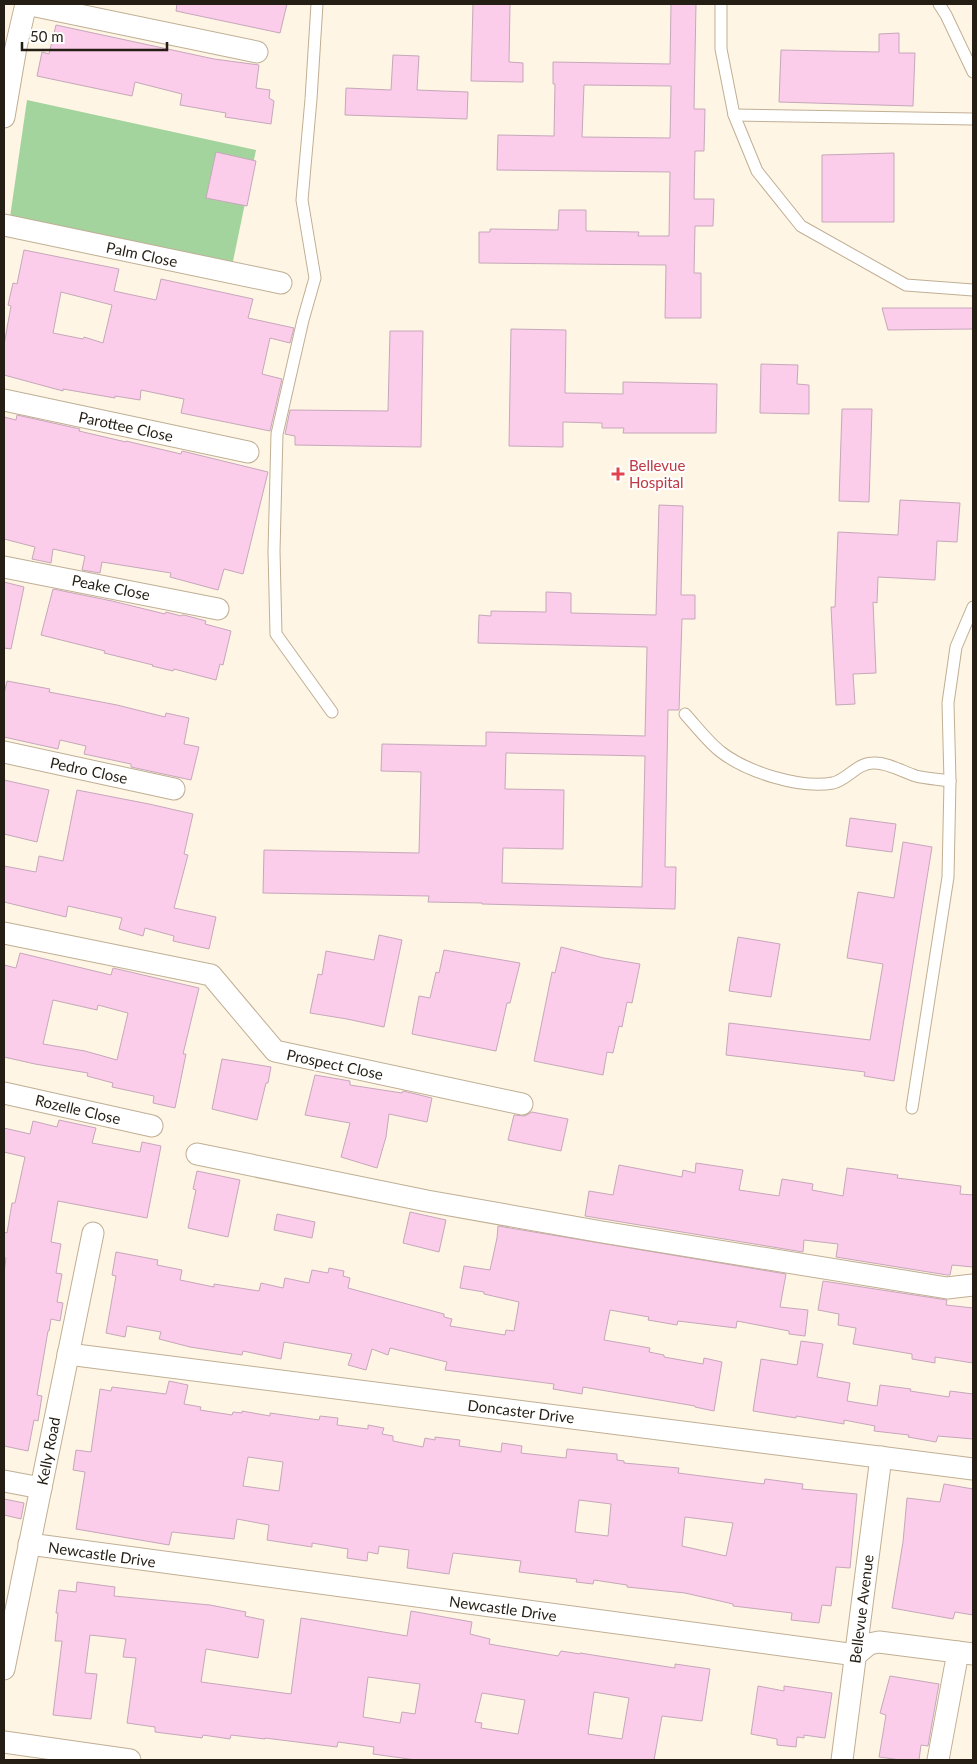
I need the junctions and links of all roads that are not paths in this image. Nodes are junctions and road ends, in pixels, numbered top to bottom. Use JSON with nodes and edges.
{"nodes":[{"id":1,"x":26,"y":4,"type":"edge"},
{"id":2,"x":317,"y":4,"type":"edge"},
{"id":3,"x":721,"y":4,"type":"edge"},
{"id":4,"x":939,"y":4,"type":"edge"},
{"id":5,"x":948,"y":9,"type":"edge"},
{"id":6,"x":10,"y":45,"type":"edge"},
{"id":7,"x":257,"y":52,"type":"dead end"},
{"id":8,"x":973,"y":72,"type":"edge"},
{"id":9,"x":734,"y":115,"type":"junction"},
{"id":10,"x":4,"y":117,"type":"edge"},
{"id":11,"x":973,"y":119,"type":"edge"},
{"id":12,"x":4,"y":225,"type":"edge"},
{"id":13,"x":281,"y":283,"type":"dead end"},
{"id":14,"x":973,"y":290,"type":"edge"},
{"id":15,"x":4,"y":400,"type":"edge"},
{"id":16,"x":248,"y":452,"type":"dead end"},
{"id":17,"x":4,"y":567,"type":"edge"},
{"id":18,"x":973,"y":607,"type":"edge"},
{"id":19,"x":218,"y":609,"type":"dead end"},
{"id":20,"x":332,"y":712,"type":"dead end"},
{"id":21,"x":685,"y":714,"type":"dead end"},
{"id":22,"x":4,"y":752,"type":"edge"},
{"id":23,"x":950,"y":781,"type":"junction"},
{"id":24,"x":174,"y":789,"type":"dead end"},
{"id":25,"x":4,"y":934,"type":"edge"},
{"id":26,"x":4,"y":1093,"type":"edge"},
{"id":27,"x":522,"y":1104,"type":"dead end"},
{"id":28,"x":912,"y":1108,"type":"dead end"},
{"id":29,"x":152,"y":1126,"type":"dead end"},
{"id":30,"x":197,"y":1154,"type":"dead end"},
{"id":31,"x":93,"y":1233,"type":"dead end"},
{"id":32,"x":973,"y":1285,"type":"edge"},
{"id":33,"x":68,"y":1354,"type":"junction"},
{"id":34,"x":881,"y":1457,"type":"junction"},
{"id":35,"x":973,"y":1469,"type":"edge"},
{"id":36,"x":4,"y":1481,"type":"edge"},
{"id":37,"x":41,"y":1488,"type":"junction"},
{"id":38,"x":29,"y":1544,"type":"junction"},
{"id":39,"x":965,"y":1653,"type":"edge"},
{"id":40,"x":856,"y":1655,"type":"junction"},
{"id":41,"x":4,"y":1670,"type":"edge"},
{"id":42,"x":4,"y":1742,"type":"edge"},
{"id":43,"x":130,"y":1760,"type":"edge"},
{"id":44,"x":842,"y":1760,"type":"edge"},
{"id":45,"x":938,"y":1760,"type":"edge"}],
"edges":[{"from":1,"to":6,"type":"street"},
{"from":1,"to":7,"type":"street"},
{"from":2,"to":20,"type":"lane"},
{"from":3,"to":9,"type":"lane"},
{"from":4,"to":5,"type":"lane"},
{"from":5,"to":8,"type":"lane"},
{"from":6,"to":10,"type":"street"},
{"from":9,"to":11,"type":"lane"},
{"from":9,"to":14,"type":"lane"},
{"from":12,"to":13,"type":"street","name":"Palm Close"},
{"from":15,"to":16,"type":"street","name":"Parottee Close"},
{"from":17,"to":19,"type":"street","name":"Peake Close"},
{"from":18,"to":23,"type":"lane"},
{"from":21,"to":23,"type":"lane"},
{"from":22,"to":24,"type":"street","name":"Pedro Close"},
{"from":23,"to":28,"type":"lane"},
{"from":25,"to":27,"type":"street","name":"Prospect Close"},
{"from":26,"to":29,"type":"street","name":"Rozelle Close"},
{"from":30,"to":32,"type":"street"},
{"from":31,"to":33,"type":"street","name":"Kelly Road"},
{"from":33,"to":34,"type":"street","name":"Doncaster Drive"},
{"from":33,"to":37,"type":"street","name":"Kelly Road"},
{"from":34,"to":35,"type":"street","name":"Doncaster Drive"},
{"from":34,"to":40,"type":"street","name":"Bellevue Avenue"},
{"from":36,"to":37,"type":"street"},
{"from":37,"to":38,"type":"street","name":"Kelly Road"},
{"from":38,"to":40,"type":"street","name":"Newcastle Drive"},
{"from":38,"to":41,"type":"street","name":"Kelly Road"},
{"from":39,"to":40,"type":"street"},
{"from":39,"to":45,"type":"street"},
{"from":40,"to":44,"type":"street","name":"Bellevue Avenue"},
{"from":42,"to":43,"type":"street"}]}
